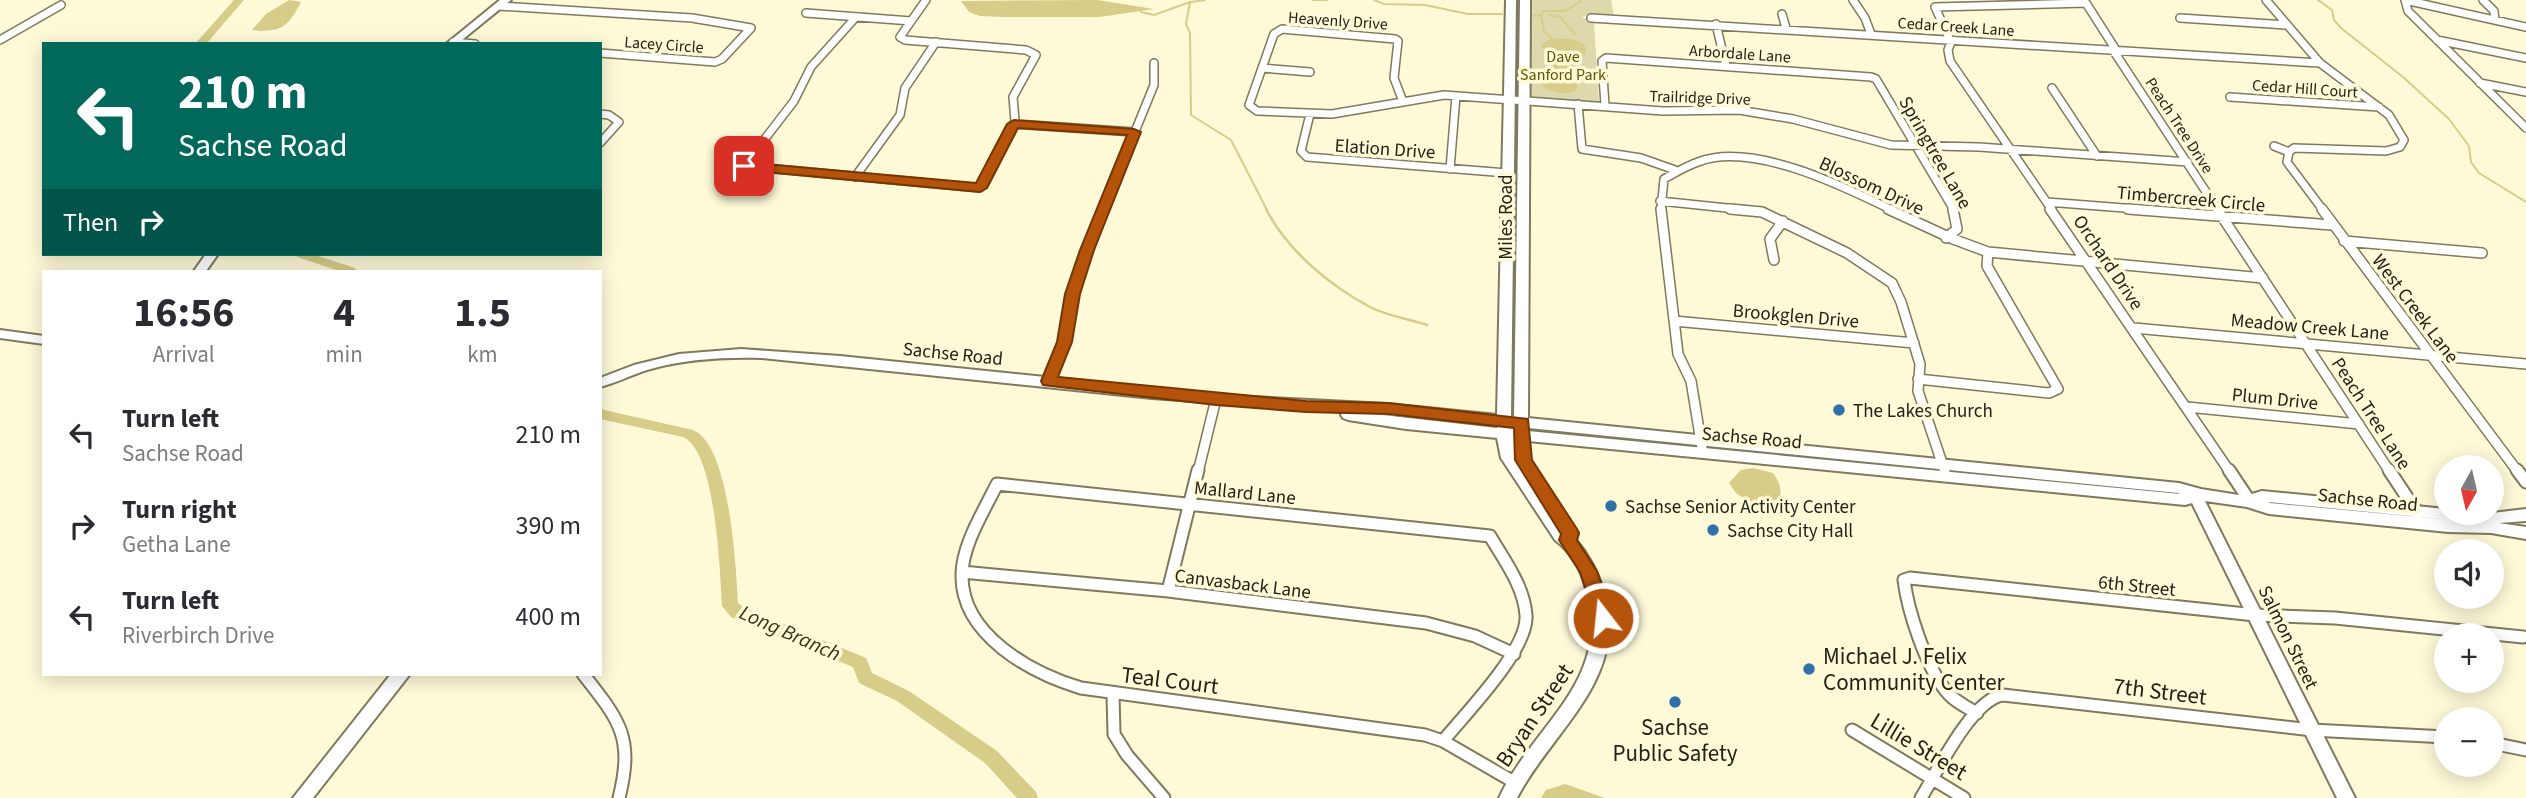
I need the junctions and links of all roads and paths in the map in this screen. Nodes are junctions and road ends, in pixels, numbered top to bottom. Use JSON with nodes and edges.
{"nodes":[{"id":1,"x":926,"y":0,"type":"edge"},
{"id":2,"x":1511,"y":0,"type":"edge"},
{"id":3,"x":1525,"y":0,"type":"edge"},
{"id":4,"x":1853,"y":0,"type":"edge"},
{"id":5,"x":2266,"y":0,"type":"edge"},
{"id":6,"x":2405,"y":0,"type":"edge"},
{"id":7,"x":2483,"y":0,"type":"edge"},
{"id":8,"x":503,"y":3,"type":"edge"},
{"id":9,"x":61,"y":5,"type":"dead end"},
{"id":10,"x":806,"y":13,"type":"dead end"},
{"id":11,"x":1782,"y":14,"type":"dead end"},
{"id":12,"x":856,"y":17,"type":"junction"},
{"id":13,"x":1591,"y":18,"type":"dead end"},
{"id":14,"x":2180,"y":18,"type":"dead end"},
{"id":15,"x":2495,"y":20,"type":"junction"},
{"id":16,"x":911,"y":21,"type":"junction"},
{"id":17,"x":1716,"y":24,"type":"junction"},
{"id":18,"x":2286,"y":25,"type":"junction"},
{"id":19,"x":1510,"y":26,"type":"junction"},
{"id":20,"x":1525,"y":27,"type":"junction"},
{"id":21,"x":2526,"y":27,"type":"edge"},
{"id":22,"x":1786,"y":28,"type":"junction"},
{"id":23,"x":1871,"y":34,"type":"junction"},
{"id":24,"x":0,"y":40,"type":"edge"},
{"id":25,"x":2437,"y":40,"type":"junction"},
{"id":26,"x":453,"y":42,"type":"edge"},
{"id":27,"x":1951,"y":42,"type":"junction"},
{"id":28,"x":936,"y":43,"type":"junction"},
{"id":29,"x":2114,"y":50,"type":"junction"},
{"id":30,"x":602,"y":53,"type":"edge"},
{"id":31,"x":2526,"y":58,"type":"edge"},
{"id":32,"x":1154,"y":63,"type":"dead end"},
{"id":33,"x":2319,"y":63,"type":"junction"},
{"id":34,"x":1726,"y":66,"type":"junction"},
{"id":35,"x":1262,"y":68,"type":"junction"},
{"id":36,"x":1310,"y":72,"type":"dead end"},
{"id":37,"x":1876,"y":79,"type":"joint"},
{"id":38,"x":2480,"y":83,"type":"junction"},
{"id":39,"x":2052,"y":88,"type":"dead end"},
{"id":40,"x":2526,"y":92,"type":"edge"},
{"id":41,"x":1456,"y":96,"type":"junction"},
{"id":42,"x":2230,"y":97,"type":"dead end"},
{"id":43,"x":1402,"y":99,"type":"junction"},
{"id":44,"x":1509,"y":100,"type":"junction"},
{"id":45,"x":1524,"y":101,"type":"junction"},
{"id":46,"x":1578,"y":104,"type":"junction"},
{"id":47,"x":1605,"y":105,"type":"junction"},
{"id":48,"x":2379,"y":107,"type":"junction"},
{"id":49,"x":602,"y":114,"type":"edge"},
{"id":50,"x":1310,"y":114,"type":"junction"},
{"id":51,"x":1014,"y":124,"type":"junction"},
{"id":52,"x":2526,"y":128,"type":"edge"},
{"id":53,"x":1134,"y":132,"type":"junction"},
{"id":54,"x":602,"y":142,"type":"edge"},
{"id":55,"x":1915,"y":146,"type":"junction"},
{"id":56,"x":2274,"y":146,"type":"dead end"},
{"id":57,"x":2011,"y":149,"type":"junction"},
{"id":58,"x":2288,"y":152,"type":"junction"},
{"id":59,"x":2098,"y":156,"type":"junction"},
{"id":60,"x":2188,"y":162,"type":"junction"},
{"id":61,"x":1450,"y":169,"type":"junction"},
{"id":62,"x":1675,"y":170,"type":"junction"},
{"id":63,"x":1507,"y":173,"type":"junction"},
{"id":64,"x":855,"y":177,"type":"junction"},
{"id":65,"x":1660,"y":201,"type":"junction"},
{"id":66,"x":2047,"y":202,"type":"junction"},
{"id":67,"x":2222,"y":216,"type":"junction"},
{"id":68,"x":1783,"y":221,"type":"junction"},
{"id":69,"x":2332,"y":225,"type":"junction"},
{"id":70,"x":1506,"y":233,"type":"junction"},
{"id":71,"x":1524,"y":235,"type":"junction"},
{"id":72,"x":1946,"y":237,"type":"junction"},
{"id":73,"x":2344,"y":241,"type":"junction"},
{"id":74,"x":1988,"y":252,"type":"junction"},
{"id":75,"x":2482,"y":253,"type":"dead end"},
{"id":76,"x":1774,"y":260,"type":"dead end"},
{"id":77,"x":2089,"y":263,"type":"junction"},
{"id":78,"x":2263,"y":278,"type":"junction"},
{"id":79,"x":1674,"y":321,"type":"junction"},
{"id":80,"x":2134,"y":328,"type":"junction"},
{"id":81,"x":0,"y":334,"type":"edge"},
{"id":82,"x":42,"y":340,"type":"edge"},
{"id":83,"x":1914,"y":343,"type":"junction"},
{"id":84,"x":2306,"y":344,"type":"junction"},
{"id":85,"x":2430,"y":354,"type":"junction"},
{"id":86,"x":2526,"y":364,"type":"edge"},
{"id":87,"x":1918,"y":379,"type":"junction"},
{"id":88,"x":1049,"y":381,"type":"junction"},
{"id":89,"x":602,"y":382,"type":"edge"},
{"id":90,"x":1216,"y":399,"type":"junction"},
{"id":91,"x":2187,"y":407,"type":"junction"},
{"id":92,"x":2359,"y":424,"type":"junction"},
{"id":93,"x":1504,"y":426,"type":"junction"},
{"id":94,"x":1522,"y":428,"type":"junction"},
{"id":95,"x":1702,"y":446,"type":"junction"},
{"id":96,"x":1944,"y":470,"type":"junction"},
{"id":97,"x":2526,"y":482,"type":"edge"},
{"id":98,"x":997,"y":484,"type":"joint"},
{"id":99,"x":2194,"y":495,"type":"junction"},
{"id":100,"x":2249,"y":500,"type":"junction"},
{"id":101,"x":1190,"y":504,"type":"junction"},
{"id":102,"x":2420,"y":517,"type":"junction"},
{"id":103,"x":2526,"y":517,"type":"edge"},
{"id":104,"x":2526,"y":524,"type":"edge"},
{"id":105,"x":2526,"y":533,"type":"edge"},
{"id":106,"x":1568,"y":540,"type":"junction"},
{"id":107,"x":962,"y":572,"type":"junction"},
{"id":108,"x":1168,"y":591,"type":"junction"},
{"id":109,"x":2255,"y":615,"type":"junction"},
{"id":110,"x":2523,"y":637,"type":"dead end"},
{"id":111,"x":1514,"y":654,"type":"junction"},
{"id":112,"x":399,"y":676,"type":"edge"},
{"id":113,"x":585,"y":676,"type":"edge"},
{"id":114,"x":1113,"y":694,"type":"junction"},
{"id":115,"x":1977,"y":713,"type":"junction"},
{"id":116,"x":1852,"y":730,"type":"dead end"},
{"id":117,"x":2312,"y":730,"type":"junction"},
{"id":118,"x":2434,"y":736,"type":"edge"},
{"id":119,"x":1443,"y":741,"type":"junction"},
{"id":120,"x":2504,"y":745,"type":"edge"},
{"id":121,"x":2526,"y":750,"type":"edge"},
{"id":122,"x":1933,"y":780,"type":"junction"},
{"id":123,"x":1511,"y":790,"type":"edge"},
{"id":124,"x":302,"y":798,"type":"edge"},
{"id":125,"x":619,"y":798,"type":"edge"},
{"id":126,"x":1164,"y":798,"type":"edge"},
{"id":127,"x":1921,"y":798,"type":"edge"},
{"id":128,"x":1964,"y":798,"type":"edge"},
{"id":129,"x":2346,"y":798,"type":"edge"}],
"edges":[{"from":1,"to":16,"type":"street"},
{"from":2,"to":19,"type":"main road","name":"Miles Road"},
{"from":3,"to":20,"type":"main road","name":"Miles Road"},
{"from":4,"to":23,"type":"street"},
{"from":5,"to":18,"type":"street"},
{"from":6,"to":15,"type":"street"},
{"from":6,"to":25,"type":"street"},
{"from":7,"to":15,"type":"street"},
{"from":8,"to":26,"type":"main road"},
{"from":8,"to":30,"type":"street","name":"Lacey Circle"},
{"from":9,"to":24,"type":"street"},
{"from":10,"to":12,"type":"street"},
{"from":11,"to":22,"type":"street"},
{"from":12,"to":16,"type":"street"},
{"from":12,"to":64,"type":"street"},
{"from":13,"to":17,"type":"street","name":"Cedar Creek Lane"},
{"from":14,"to":18,"type":"street"},
{"from":15,"to":21,"type":"street"},
{"from":16,"to":28,"type":"street"},
{"from":17,"to":22,"type":"street","name":"Cedar Creek Lane"},
{"from":17,"to":34,"type":"street"},
{"from":18,"to":33,"type":"street"},
{"from":19,"to":20,"type":"main road"},
{"from":19,"to":44,"type":"main road","name":"Miles Road"},
{"from":20,"to":45,"type":"main road","name":"Miles Road"},
{"from":22,"to":23,"type":"street","name":"Cedar Creek Lane"},
{"from":23,"to":27,"type":"street","name":"Cedar Creek Lane"},
{"from":25,"to":31,"type":"street"},
{"from":25,"to":38,"type":"street"},
{"from":27,"to":29,"type":"street","name":"Cedar Creek Lane"},
{"from":27,"to":29,"type":"street"},
{"from":27,"to":57,"type":"street","name":"Orchard Drive"},
{"from":28,"to":51,"type":"street"},
{"from":28,"to":64,"type":"street"},
{"from":29,"to":33,"type":"street","name":"Cedar Creek Lane"},
{"from":29,"to":60,"type":"street","name":"Peach Tree Drive"},
{"from":32,"to":53,"type":"street"},
{"from":33,"to":48,"type":"street"},
{"from":34,"to":37,"type":"street","name":"Arbordale Lane"},
{"from":34,"to":47,"type":"street","name":"Arbordale Lane"},
{"from":35,"to":36,"type":"street"},
{"from":35,"to":43,"type":"street","name":"Heavenly Drive"},
{"from":35,"to":50,"type":"street","name":"Trailridge Drive"},
{"from":37,"to":55,"type":"street","name":"Springtree Lane"},
{"from":38,"to":40,"type":"street"},
{"from":38,"to":52,"type":"street"},
{"from":39,"to":59,"type":"street"},
{"from":41,"to":43,"type":"street","name":"Trailridge Drive"},
{"from":41,"to":44,"type":"street","name":"Trailridge Drive"},
{"from":41,"to":61,"type":"street"},
{"from":42,"to":48,"type":"street","name":"Cedar Hill Court"},
{"from":43,"to":50,"type":"street","name":"Trailridge Drive"},
{"from":44,"to":45,"type":"street","name":"Trailridge Drive"},
{"from":44,"to":63,"type":"main road","name":"Miles Road"},
{"from":45,"to":46,"type":"street","name":"Trailridge Drive"},
{"from":45,"to":71,"type":"main road","name":"Miles Road"},
{"from":46,"to":47,"type":"street","name":"Trailridge Drive"},
{"from":46,"to":62,"type":"street"},
{"from":47,"to":55,"type":"street","name":"Trailridge Drive"},
{"from":48,"to":58,"type":"street"},
{"from":49,"to":54,"type":"street"},
{"from":50,"to":61,"type":"street","name":"Elation Drive"},
{"from":51,"to":53,"type":"street"},
{"from":51,"to":64,"type":"street"},
{"from":53,"to":88,"type":"street"},
{"from":55,"to":57,"type":"street","name":"Trailridge Drive"},
{"from":55,"to":72,"type":"street","name":"Springtree Lane"},
{"from":56,"to":58,"type":"street"},
{"from":57,"to":59,"type":"street","name":"Trailridge Drive"},
{"from":57,"to":66,"type":"street","name":"Orchard Drive"},
{"from":58,"to":69,"type":"street","name":"West Creek Lane"},
{"from":59,"to":60,"type":"street","name":"Trailridge Drive"},
{"from":60,"to":67,"type":"street","name":"Peach Tree Drive"},
{"from":61,"to":63,"type":"street","name":"Elation Drive"},
{"from":62,"to":65,"type":"street"},
{"from":62,"to":72,"type":"street","name":"Blossom Drive"},
{"from":63,"to":70,"type":"main road","name":"Miles Road"},
{"from":65,"to":68,"type":"street"},
{"from":65,"to":79,"type":"street"},
{"from":66,"to":67,"type":"street","name":"Timbercreek Circle"},
{"from":66,"to":77,"type":"street","name":"Orchard Drive"},
{"from":67,"to":69,"type":"street","name":"Timbercreek Circle"},
{"from":67,"to":78,"type":"street","name":"Peach Tree Lane"},
{"from":68,"to":76,"type":"street"},
{"from":68,"to":83,"type":"street"},
{"from":69,"to":73,"type":"street","name":"West Creek Lane"},
{"from":70,"to":71,"type":"main road"},
{"from":70,"to":93,"type":"main road","name":"Miles Road"},
{"from":71,"to":94,"type":"main road","name":"Miles Road"},
{"from":72,"to":74,"type":"street","name":"Blossom Drive"},
{"from":73,"to":75,"type":"street"},
{"from":73,"to":85,"type":"street","name":"West Creek Lane"},
{"from":74,"to":77,"type":"street","name":"Blossom Drive"},
{"from":74,"to":87,"type":"street"},
{"from":77,"to":78,"type":"street","name":"Blossom Drive"},
{"from":77,"to":80,"type":"street","name":"Orchard Drive"},
{"from":78,"to":84,"type":"street","name":"Peach Tree Lane"},
{"from":79,"to":83,"type":"street","name":"Brookglen Drive"},
{"from":79,"to":95,"type":"street"},
{"from":80,"to":84,"type":"street","name":"Meadow Creek Lane"},
{"from":80,"to":91,"type":"street","name":"Orchard Drive"},
{"from":81,"to":82,"type":"main road"},
{"from":83,"to":87,"type":"street"},
{"from":84,"to":85,"type":"street","name":"Meadow Creek Lane"},
{"from":84,"to":92,"type":"street","name":"Peach Tree Lane"},
{"from":85,"to":86,"type":"street","name":"Meadow Creek Lane"},
{"from":85,"to":97,"type":"street","name":"West Creek Lane"},
{"from":87,"to":96,"type":"street"},
{"from":88,"to":89,"type":"main road","name":"Sachse Road"},
{"from":88,"to":90,"type":"main road","name":"Sachse Road"},
{"from":90,"to":93,"type":"main road","name":"Sachse Road"},
{"from":90,"to":101,"type":"street"},
{"from":91,"to":92,"type":"street","name":"Plum Drive"},
{"from":91,"to":100,"type":"street","name":"Orchard Drive"},
{"from":92,"to":102,"type":"street","name":"Peach Tree Lane"},
{"from":93,"to":94,"type":"main road","name":"Sachse Road"},
{"from":93,"to":106,"type":"main road","name":"Bryan Street"},
{"from":94,"to":95,"type":"main road","name":"Sachse Road"},
{"from":94,"to":106,"type":"main road","name":"Bryan Street"},
{"from":95,"to":96,"type":"main road","name":"Sachse Road"},
{"from":96,"to":99,"type":"main road","name":"Sachse Road"},
{"from":98,"to":101,"type":"street","name":"Mallard Lane"},
{"from":98,"to":107,"type":"street","name":"Teal Court"},
{"from":99,"to":100,"type":"main road","name":"Sachse Road"},
{"from":99,"to":109,"type":"main road","name":"Salmon Street"},
{"from":100,"to":102,"type":"main road","name":"Sachse Road"},
{"from":101,"to":108,"type":"street"},
{"from":101,"to":111,"type":"street","name":"Mallard Lane"},
{"from":102,"to":103,"type":"main road","name":"Sachse Road"},
{"from":102,"to":105,"type":"main road","name":"Sachse Road"},
{"from":103,"to":104,"type":"main road"},
{"from":106,"to":123,"type":"main road","name":"Bryan Street"},
{"from":107,"to":108,"type":"street","name":"Canvasback Lane"},
{"from":107,"to":114,"type":"street","name":"Teal Court"},
{"from":108,"to":111,"type":"street","name":"Canvasback Lane"},
{"from":109,"to":110,"type":"street","name":"6th Street"},
{"from":109,"to":115,"type":"street","name":"6th Street"},
{"from":109,"to":117,"type":"main road","name":"Salmon Street"},
{"from":111,"to":119,"type":"street"},
{"from":112,"to":124,"type":"main road"},
{"from":113,"to":125,"type":"street"},
{"from":114,"to":119,"type":"street","name":"Teal Court"},
{"from":114,"to":126,"type":"street"},
{"from":115,"to":117,"type":"street","name":"7th Street"},
{"from":115,"to":122,"type":"street","name":"7th Street"},
{"from":116,"to":122,"type":"street","name":"Lillie Street"},
{"from":117,"to":118,"type":"street","name":"7th Street"},
{"from":117,"to":129,"type":"main road","name":"Salmon Street"},
{"from":119,"to":123,"type":"street","name":"Teal Court"},
{"from":120,"to":121,"type":"street"},
{"from":122,"to":127,"type":"street","name":"7th Street"},
{"from":122,"to":128,"type":"street","name":"Lillie Street"}]}
